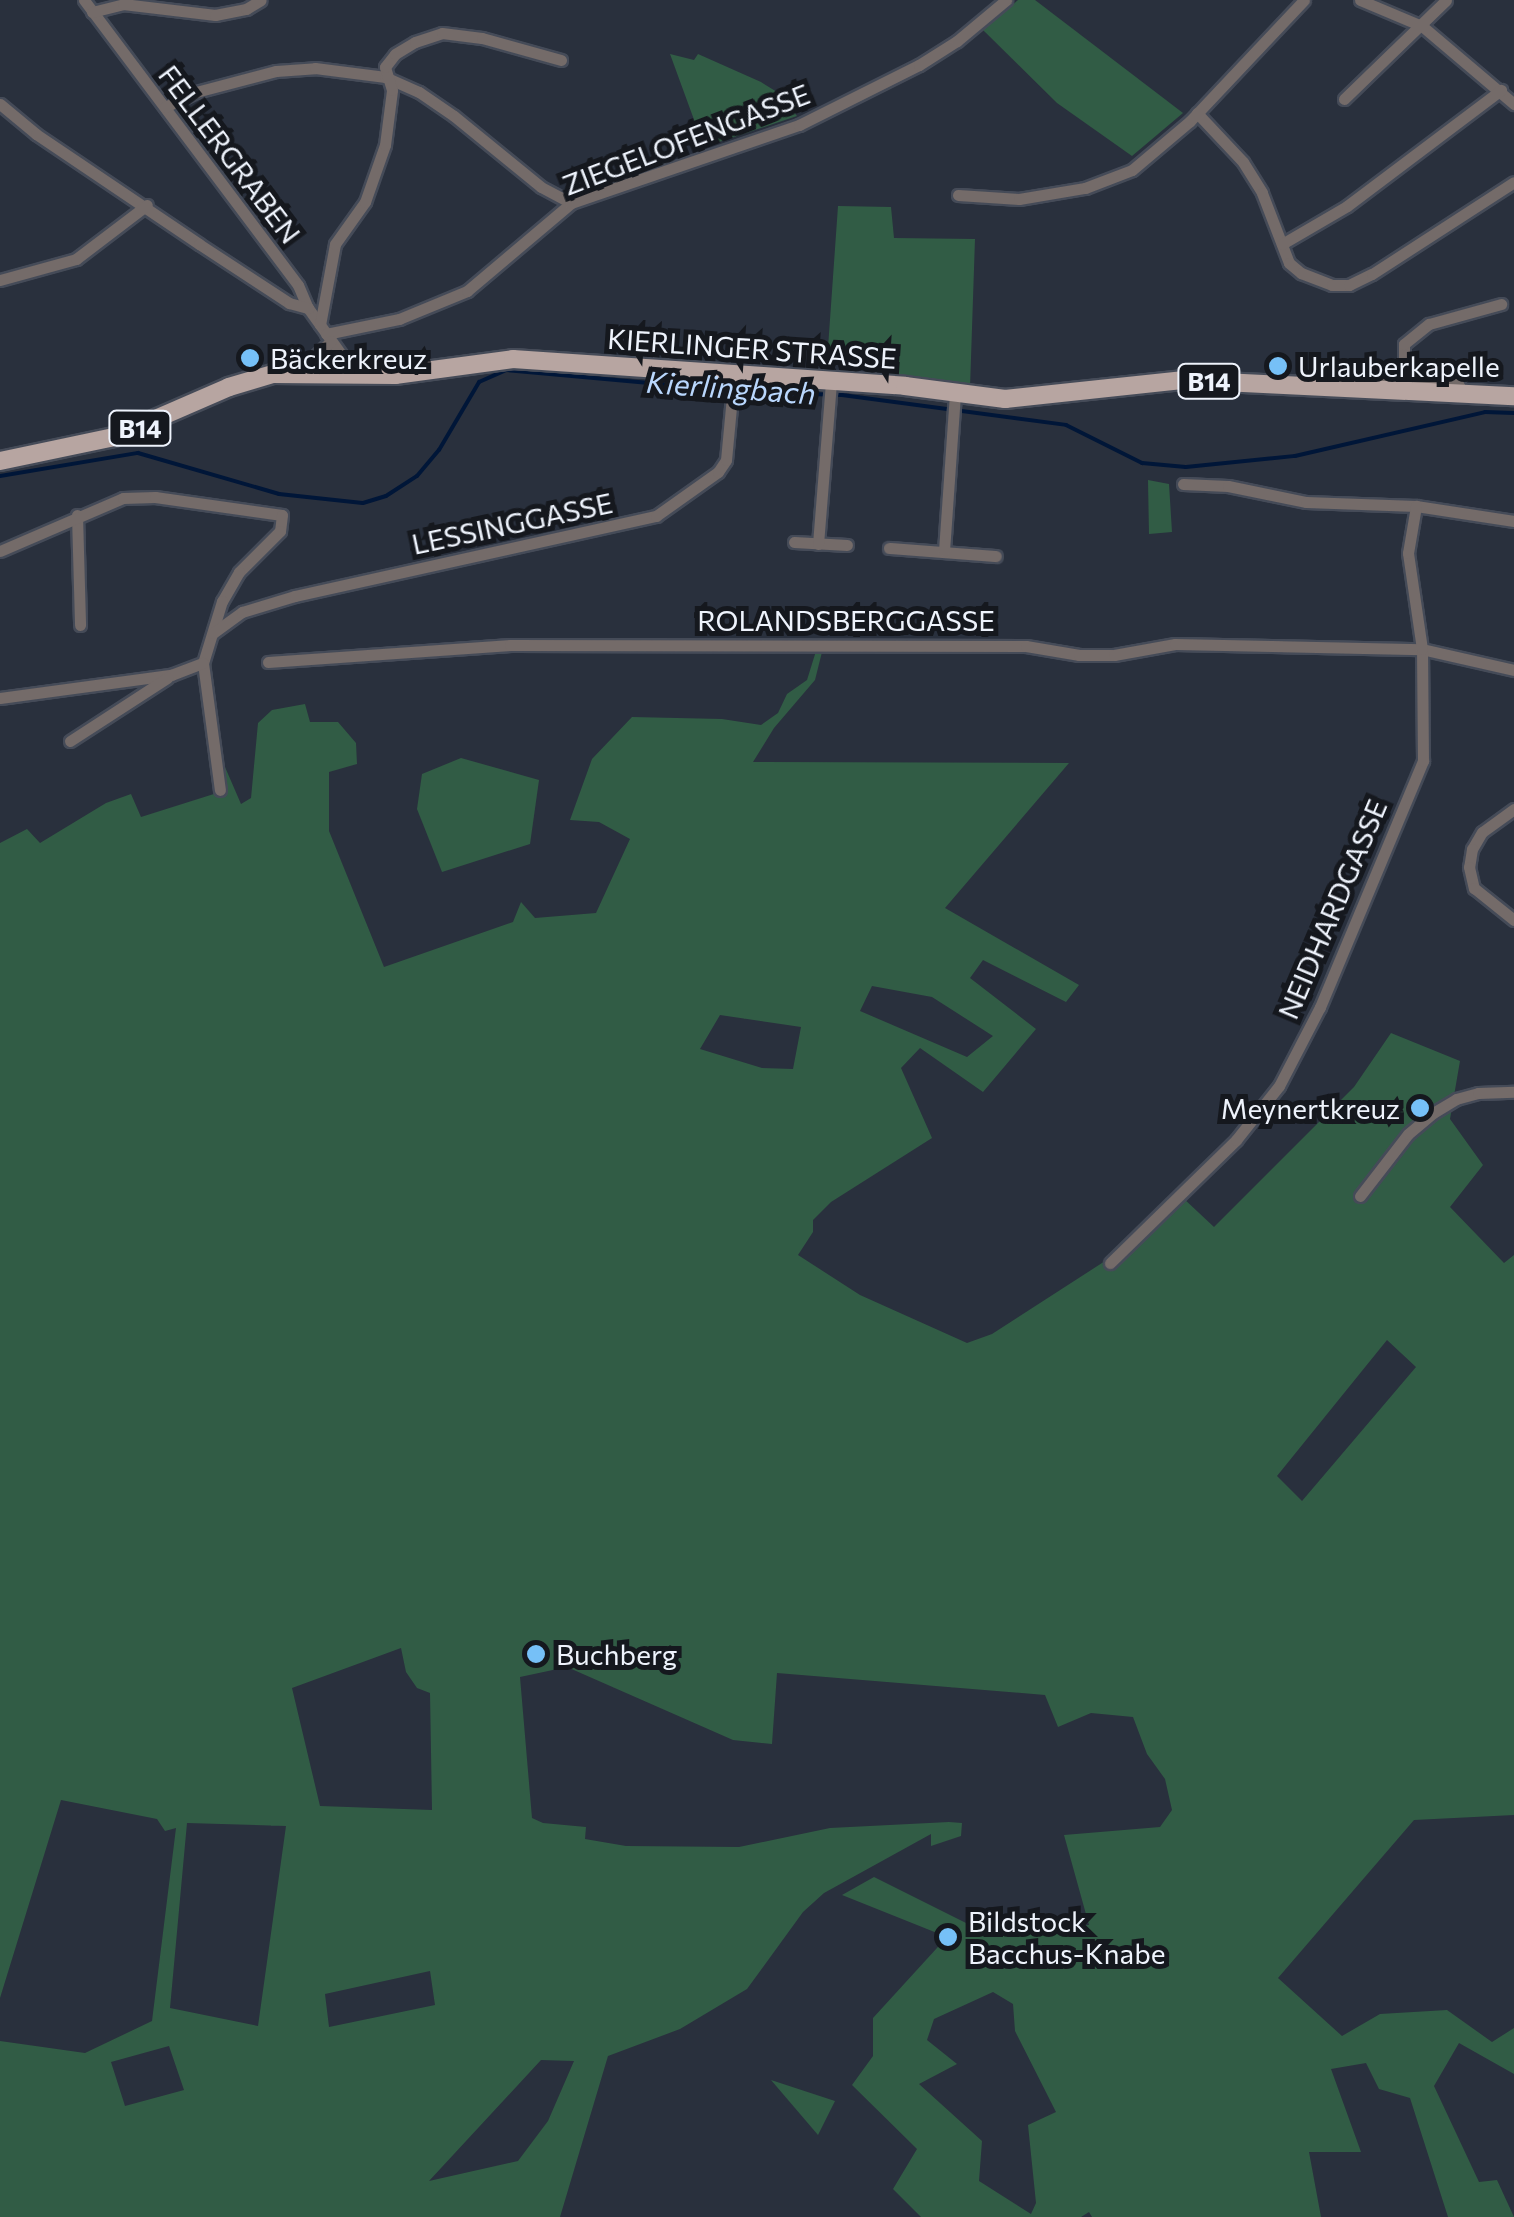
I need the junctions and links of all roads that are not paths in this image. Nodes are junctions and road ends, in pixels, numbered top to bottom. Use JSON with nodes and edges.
{"nodes":[{"id":1,"x":84,"y":0,"type":"edge"},
{"id":2,"x":260,"y":0,"type":"edge"},
{"id":3,"x":1006,"y":0,"type":"edge"},
{"id":4,"x":1304,"y":0,"type":"edge"},
{"id":5,"x":1360,"y":0,"type":"edge"},
{"id":6,"x":1446,"y":0,"type":"edge"},
{"id":7,"x":92,"y":12,"type":"junction"},
{"id":8,"x":1422,"y":26,"type":"junction"},
{"id":9,"x":561,"y":60,"type":"dead end"},
{"id":10,"x":385,"y":77,"type":"junction"},
{"id":11,"x":1501,"y":90,"type":"junction"},
{"id":12,"x":1344,"y":99,"type":"dead end"},
{"id":13,"x":0,"y":104,"type":"edge"},
{"id":14,"x":1514,"y":104,"type":"edge"},
{"id":15,"x":165,"y":107,"type":"junction"},
{"id":16,"x":1198,"y":114,"type":"junction"},
{"id":17,"x":1514,"y":182,"type":"edge"},
{"id":18,"x":958,"y":195,"type":"dead end"},
{"id":19,"x":572,"y":204,"type":"junction"},
{"id":20,"x":147,"y":205,"type":"junction"},
{"id":21,"x":1282,"y":244,"type":"junction"},
{"id":22,"x":0,"y":280,"type":"edge"},
{"id":23,"x":1501,"y":304,"type":"dead end"},
{"id":24,"x":308,"y":308,"type":"junction"},
{"id":25,"x":325,"y":333,"type":"junction"},
{"id":26,"x":298,"y":373,"type":"junction"},
{"id":27,"x":356,"y":375,"type":"junction"},
{"id":28,"x":1412,"y":379,"type":"junction"},
{"id":29,"x":734,"y":385,"type":"junction"},
{"id":30,"x":1377,"y":388,"type":"junction"},
{"id":31,"x":830,"y":389,"type":"junction"},
{"id":32,"x":1464,"y":394,"type":"junction"},
{"id":33,"x":954,"y":396,"type":"junction"},
{"id":34,"x":1514,"y":396,"type":"edge"},
{"id":35,"x":0,"y":461,"type":"edge"},
{"id":36,"x":1183,"y":484,"type":"dead end"},
{"id":37,"x":1416,"y":506,"type":"junction"},
{"id":38,"x":77,"y":515,"type":"junction"},
{"id":39,"x":1514,"y":521,"type":"edge"},
{"id":40,"x":794,"y":542,"type":"dead end"},
{"id":41,"x":818,"y":544,"type":"junction"},
{"id":42,"x":847,"y":545,"type":"dead end"},
{"id":43,"x":889,"y":548,"type":"dead end"},
{"id":44,"x":0,"y":551,"type":"edge"},
{"id":45,"x":944,"y":551,"type":"junction"},
{"id":46,"x":996,"y":556,"type":"dead end"},
{"id":47,"x":80,"y":625,"type":"dead end"},
{"id":48,"x":213,"y":632,"type":"junction"},
{"id":49,"x":1422,"y":649,"type":"junction"},
{"id":50,"x":268,"y":662,"type":"dead end"},
{"id":51,"x":203,"y":663,"type":"junction"},
{"id":52,"x":1514,"y":670,"type":"edge"},
{"id":53,"x":171,"y":675,"type":"junction"},
{"id":54,"x":0,"y":698,"type":"edge"},
{"id":55,"x":70,"y":742,"type":"dead end"},
{"id":56,"x":220,"y":790,"type":"dead end"},
{"id":57,"x":1514,"y":809,"type":"edge"},
{"id":58,"x":1514,"y":920,"type":"edge"},
{"id":59,"x":1514,"y":1092,"type":"edge"},
{"id":60,"x":1360,"y":1196,"type":"dead end"},
{"id":61,"x":1110,"y":1263,"type":"dead end"}],
"edges":[{"from":1,"to":7,"type":"street","name":"FELLERGRABEN"},
{"from":2,"to":7,"type":"street"},
{"from":3,"to":19,"type":"street","name":"ZIEGELOFENGASSE"},
{"from":4,"to":16,"type":"street"},
{"from":5,"to":8,"type":"street"},
{"from":6,"to":8,"type":"street"},
{"from":7,"to":15,"type":"street","name":"FELLERGRABEN"},
{"from":8,"to":11,"type":"street"},
{"from":8,"to":12,"type":"street"},
{"from":9,"to":10,"type":"street"},
{"from":10,"to":15,"type":"street"},
{"from":10,"to":19,"type":"street"},
{"from":10,"to":25,"type":"street"},
{"from":11,"to":14,"type":"street"},
{"from":11,"to":21,"type":"street"},
{"from":13,"to":20,"type":"street"},
{"from":15,"to":24,"type":"street","name":"FELLERGRABEN"},
{"from":16,"to":18,"type":"street"},
{"from":16,"to":21,"type":"street"},
{"from":17,"to":21,"type":"street"},
{"from":19,"to":25,"type":"street","name":"ZIEGELOFENGASSE"},
{"from":20,"to":22,"type":"street"},
{"from":20,"to":24,"type":"street"},
{"from":23,"to":28,"type":"street"},
{"from":24,"to":25,"type":"street","name":"FELLERGRABEN"},
{"from":25,"to":26,"type":"street"},
{"from":25,"to":27,"type":"street","name":"FELLERGRABEN"},
{"from":26,"to":27,"type":"main road","name":"KIERLINGER STRASSE","number":"B14"},
{"from":26,"to":35,"type":"main road","name":"KIERLINGER STRASSE","number":"B14"},
{"from":27,"to":29,"type":"main road","name":"KIERLINGER STRASSE","number":"B14"},
{"from":28,"to":30,"type":"street"},
{"from":28,"to":32,"type":"street"},
{"from":29,"to":31,"type":"main road","name":"KIERLINGER STRASSE","number":"B14"},
{"from":29,"to":48,"type":"street","name":"LESSINGGASSE"},
{"from":30,"to":32,"type":"main road","name":"KIERLINGER STRASSE","number":"B14"},
{"from":30,"to":33,"type":"main road","name":"KIERLINGER STRASSE","number":"B14"},
{"from":31,"to":33,"type":"main road","name":"KIERLINGER STRASSE","number":"B14"},
{"from":31,"to":41,"type":"street"},
{"from":32,"to":34,"type":"main road","name":"KIERLINGER STRASSE","number":"B14"},
{"from":33,"to":45,"type":"street"},
{"from":36,"to":37,"type":"street"},
{"from":37,"to":39,"type":"street"},
{"from":37,"to":49,"type":"street","name":"NEIDHARDGASSE"},
{"from":38,"to":44,"type":"street"},
{"from":38,"to":47,"type":"street"},
{"from":38,"to":48,"type":"street"},
{"from":40,"to":41,"type":"street"},
{"from":41,"to":42,"type":"street"},
{"from":43,"to":45,"type":"street"},
{"from":45,"to":46,"type":"street"},
{"from":48,"to":51,"type":"street"},
{"from":49,"to":50,"type":"street","name":"ROLANDSBERGGASSE"},
{"from":49,"to":52,"type":"street","name":"ROLANDSBERGGASSE"},
{"from":49,"to":61,"type":"street","name":"NEIDHARDGASSE"},
{"from":51,"to":53,"type":"street"},
{"from":51,"to":56,"type":"street"},
{"from":53,"to":54,"type":"street"},
{"from":53,"to":55,"type":"street"},
{"from":57,"to":58,"type":"street"},
{"from":59,"to":60,"type":"street"}]}
